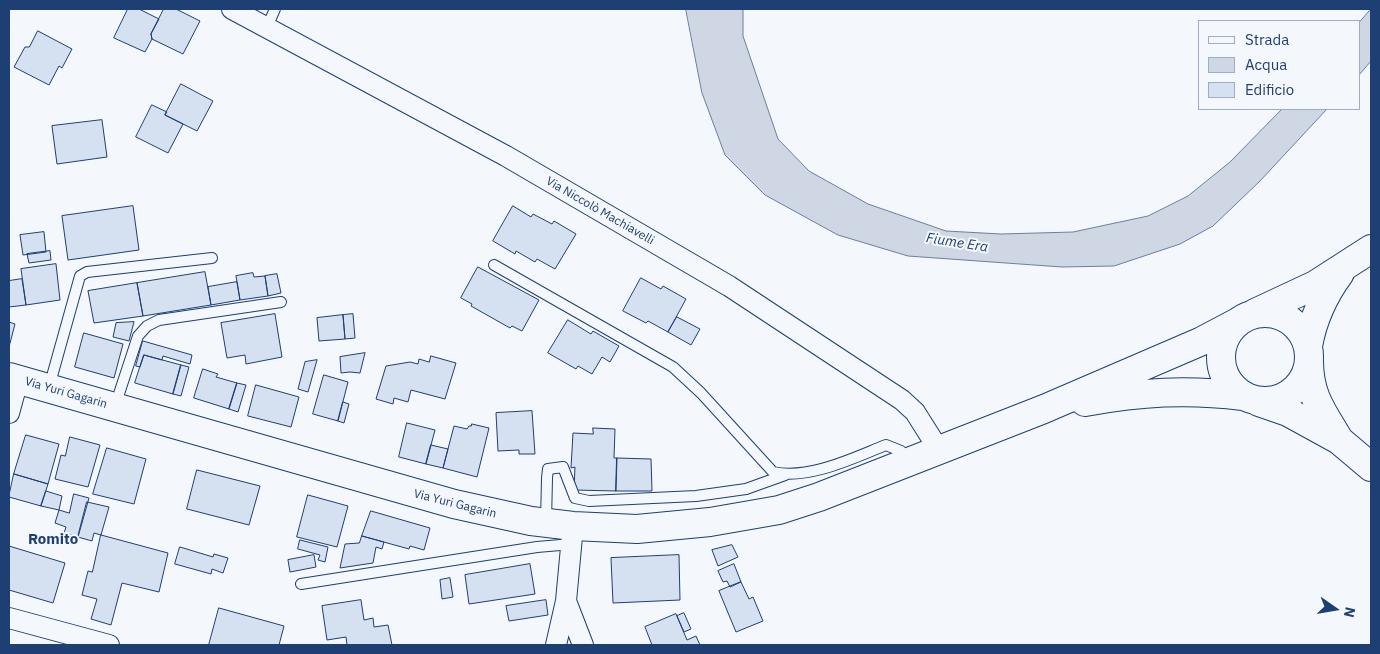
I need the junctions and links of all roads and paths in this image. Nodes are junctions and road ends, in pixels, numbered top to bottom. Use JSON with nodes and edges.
{"nodes":[{"id":1,"x":232,"y":9,"type":"edge"},
{"id":2,"x":275,"y":9,"type":"edge"},
{"id":3,"x":267,"y":27,"type":"junction"},
{"id":4,"x":1371,"y":249,"type":"edge"},
{"id":5,"x":212,"y":258,"type":"dead end"},
{"id":6,"x":494,"y":265,"type":"dead end"},
{"id":7,"x":1344,"y":267,"type":"junction"},
{"id":8,"x":281,"y":302,"type":"dead end"},
{"id":9,"x":1245,"y":319,"type":"junction"},
{"id":10,"x":1308,"y":354,"type":"junction"},
{"id":11,"x":14,"y":378,"type":"edge"},
{"id":12,"x":49,"y":388,"type":"junction"},
{"id":13,"x":1250,"y":398,"type":"junction"},
{"id":14,"x":115,"y":408,"type":"junction"},
{"id":15,"x":1044,"y":409,"type":"junction"},
{"id":16,"x":9,"y":413,"type":"edge"},
{"id":17,"x":1339,"y":440,"type":"junction"},
{"id":18,"x":939,"y":450,"type":"junction"},
{"id":19,"x":907,"y":462,"type":"junction"},
{"id":20,"x":1371,"y":467,"type":"edge"},
{"id":21,"x":786,"y":475,"type":"junction"},
{"id":22,"x":564,"y":531,"type":"junction"},
{"id":23,"x":301,"y":584,"type":"dead end"},
{"id":24,"x":566,"y":601,"type":"junction"},
{"id":25,"x":17,"y":620,"type":"edge"},
{"id":26,"x":9,"y":636,"type":"edge"},
{"id":27,"x":109,"y":645,"type":"edge"},
{"id":28,"x":556,"y":645,"type":"edge"},
{"id":29,"x":584,"y":645,"type":"edge"}],
"edges":[{"from":1,"to":3,"type":"street","name":"Via Niccolò Machiavelli"},
{"from":2,"to":3,"type":"lane"},
{"from":3,"to":18,"type":"street","name":"Via Niccolò Machiavelli"},
{"from":4,"to":7,"type":"street"},
{"from":5,"to":12,"type":"lane"},
{"from":6,"to":21,"type":"lane"},
{"from":7,"to":9,"type":"street"},
{"from":7,"to":10,"type":"street"},
{"from":8,"to":14,"type":"lane"},
{"from":9,"to":10,"type":"street"},
{"from":9,"to":13,"type":"street"},
{"from":9,"to":15,"type":"street"},
{"from":10,"to":13,"type":"street"},
{"from":10,"to":17,"type":"street"},
{"from":11,"to":12,"type":"street","name":"Via Yuri Gagarin"},
{"from":11,"to":16,"type":"street"},
{"from":12,"to":14,"type":"street","name":"Via Yuri Gagarin"},
{"from":13,"to":15,"type":"street"},
{"from":13,"to":17,"type":"street"},
{"from":14,"to":22,"type":"street","name":"Via Yuri Gagarin"},
{"from":15,"to":18,"type":"street","name":"Via Yuri Gagarin"},
{"from":17,"to":20,"type":"street"},
{"from":18,"to":19,"type":"street","name":"Via Yuri Gagarin"},
{"from":19,"to":21,"type":"lane"},
{"from":19,"to":22,"type":"street","name":"Via Yuri Gagarin"},
{"from":21,"to":22,"type":"lane"},
{"from":22,"to":23,"type":"lane"},
{"from":22,"to":24,"type":"street"},
{"from":24,"to":28,"type":"street"},
{"from":24,"to":29,"type":"street"},
{"from":25,"to":26,"type":"street"},
{"from":25,"to":27,"type":"street"}]}
